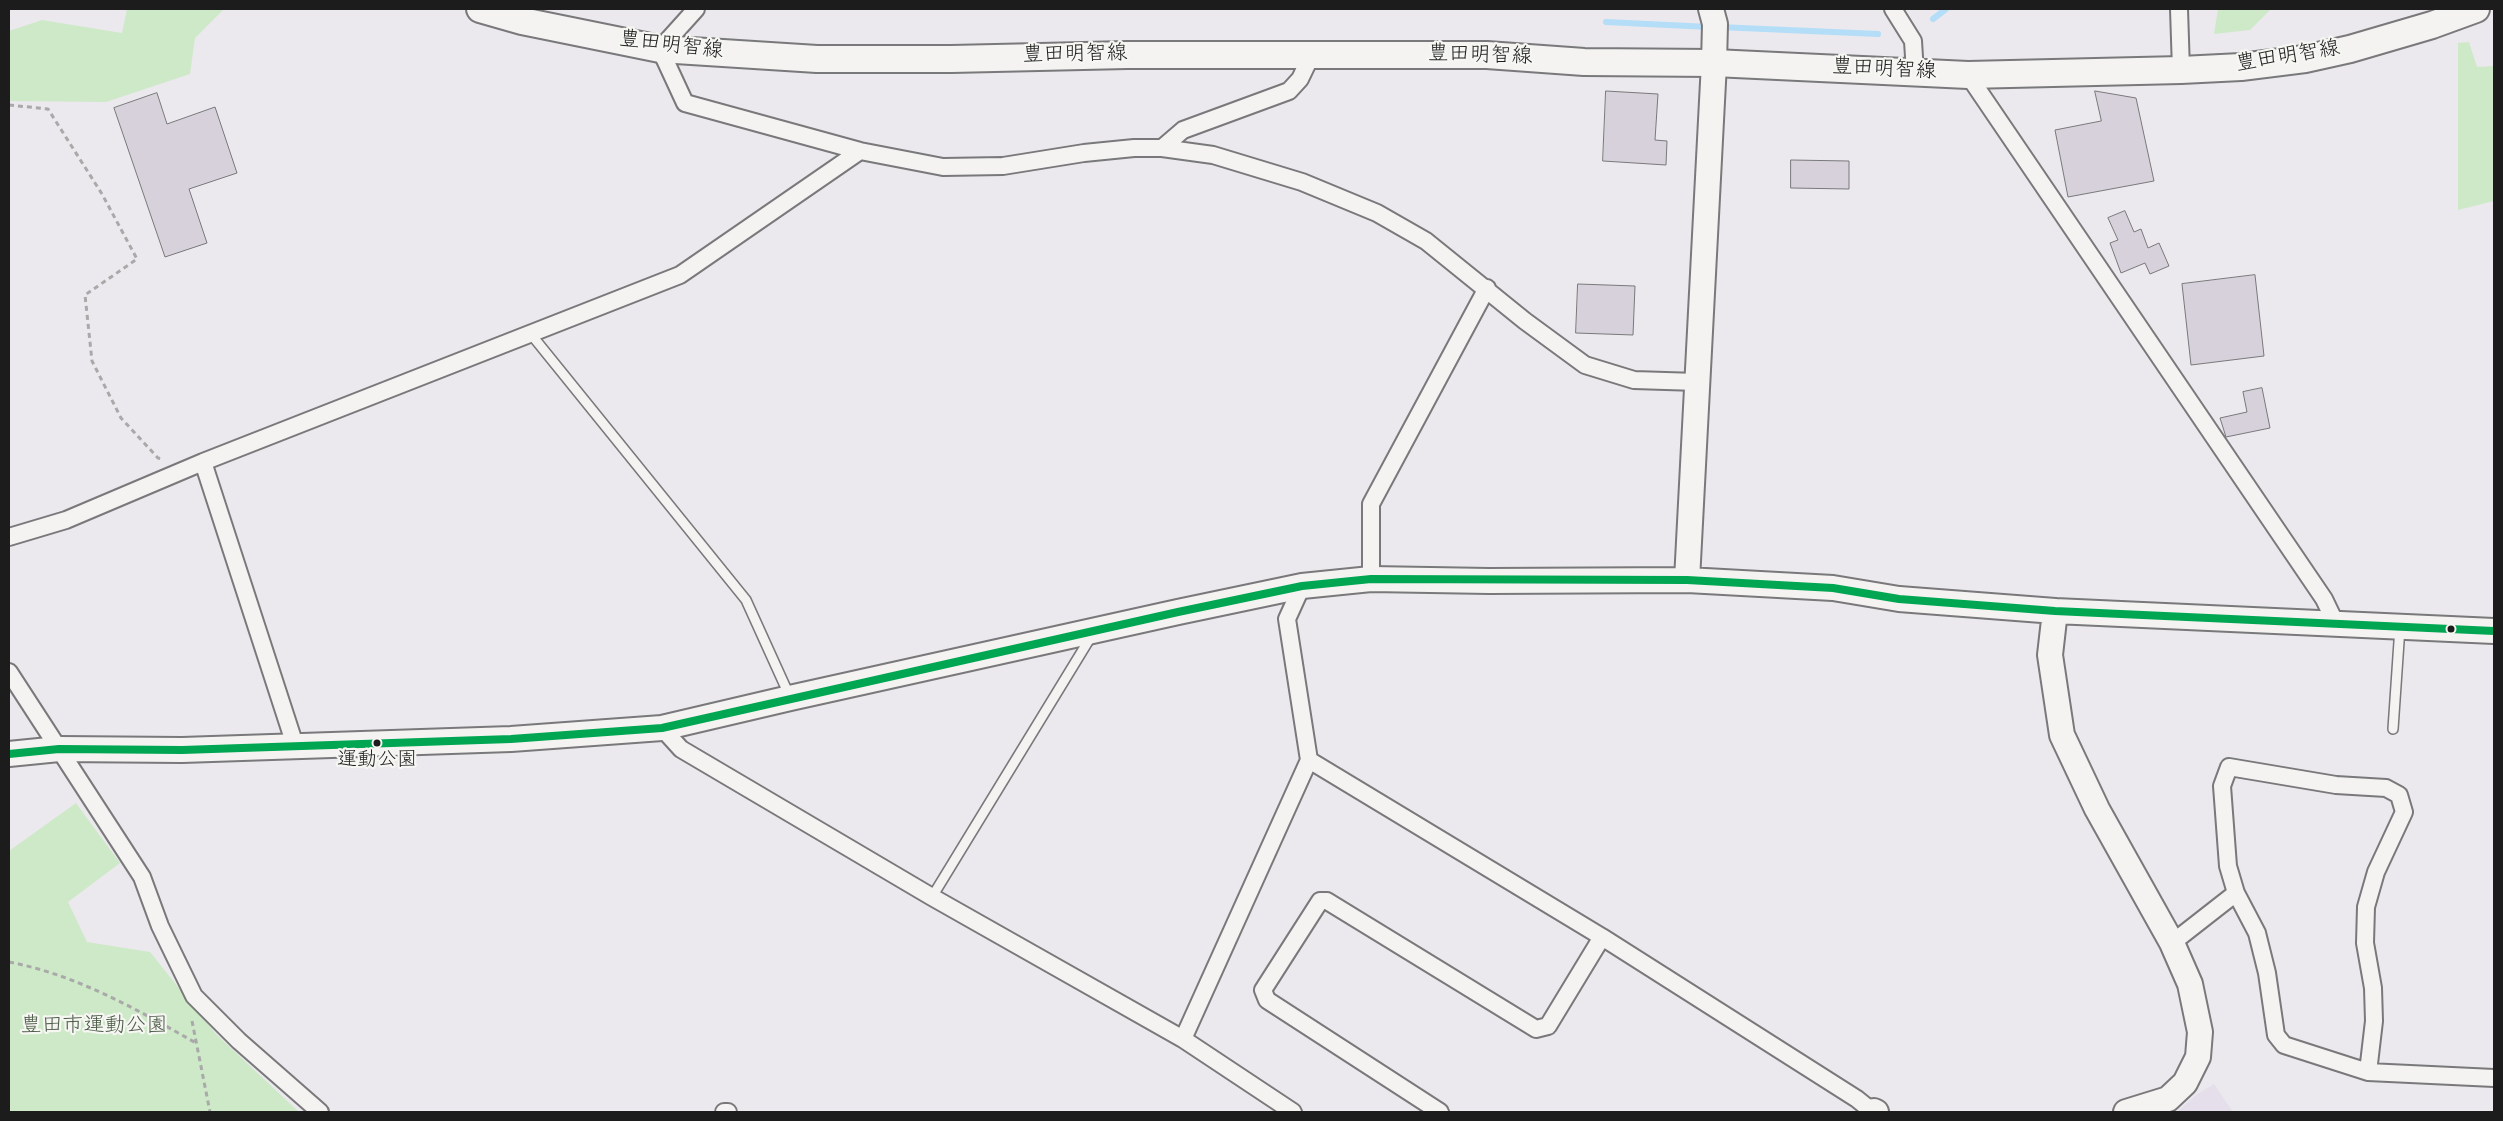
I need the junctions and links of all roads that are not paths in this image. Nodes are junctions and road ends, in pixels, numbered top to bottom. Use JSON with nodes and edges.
{"nodes":[{"id":1,"x":480,"y":9,"type":"edge"},
{"id":2,"x":696,"y":9,"type":"edge"},
{"id":3,"x":1712,"y":9,"type":"edge"},
{"id":4,"x":1893,"y":9,"type":"edge"},
{"id":5,"x":2179,"y":9,"type":"edge"},
{"id":6,"x":2476,"y":9,"type":"edge"},
{"id":7,"x":660,"y":49,"type":"junction"},
{"id":8,"x":1312,"y":54,"type":"junction"},
{"id":9,"x":1714,"y":63,"type":"junction"},
{"id":10,"x":2181,"y":70,"type":"junction"},
{"id":11,"x":1915,"y":73,"type":"junction"},
{"id":12,"x":1968,"y":75,"type":"junction"},
{"id":13,"x":1162,"y":148,"type":"junction"},
{"id":14,"x":860,"y":151,"type":"junction"},
{"id":15,"x":1487,"y":288,"type":"junction"},
{"id":16,"x":530,"y":333,"type":"junction"},
{"id":17,"x":1697,"y":382,"type":"junction"},
{"id":18,"x":203,"y":462,"type":"junction"},
{"id":19,"x":9,"y":537,"type":"edge"},
{"id":20,"x":1371,"y":579,"type":"junction"},
{"id":21,"x":1687,"y":580,"type":"junction"},
{"id":22,"x":1302,"y":586,"type":"junction"},
{"id":23,"x":2055,"y":611,"type":"junction"},
{"id":24,"x":2336,"y":624,"type":"junction"},
{"id":25,"x":2400,"y":627,"type":"junction"},
{"id":26,"x":1095,"y":630,"type":"junction"},
{"id":27,"x":2494,"y":631,"type":"edge"},
{"id":28,"x":9,"y":672,"type":"edge"},
{"id":29,"x":790,"y":698,"type":"junction"},
{"id":30,"x":662,"y":728,"type":"junction"},
{"id":31,"x":2394,"y":729,"type":"dead end"},
{"id":32,"x":296,"y":745,"type":"junction"},
{"id":33,"x":60,"y":749,"type":"junction"},
{"id":34,"x":9,"y":754,"type":"edge"},
{"id":35,"x":1309,"y":760,"type":"junction"},
{"id":36,"x":2236,"y":894,"type":"junction"},
{"id":37,"x":932,"y":897,"type":"junction"},
{"id":38,"x":1602,"y":937,"type":"junction"},
{"id":39,"x":2172,"y":943,"type":"junction"},
{"id":40,"x":1182,"y":1039,"type":"junction"},
{"id":41,"x":2368,"y":1072,"type":"junction"},
{"id":42,"x":2494,"y":1078,"type":"edge"},
{"id":43,"x":320,"y":1112,"type":"edge"},
{"id":44,"x":1293,"y":1112,"type":"edge"},
{"id":45,"x":1440,"y":1112,"type":"edge"},
{"id":46,"x":1874,"y":1112,"type":"edge"},
{"id":47,"x":2126,"y":1112,"type":"edge"}],
"edges":[{"from":1,"to":7,"type":"main road","name":"豊田明智線"},
{"from":2,"to":7,"type":"street"},
{"from":3,"to":9,"type":"main road"},
{"from":4,"to":11,"type":"street"},
{"from":5,"to":10,"type":"street"},
{"from":6,"to":10,"type":"main road","name":"豊田明智線"},
{"from":7,"to":8,"type":"main road","name":"豊田明智線"},
{"from":7,"to":14,"type":"street"},
{"from":8,"to":9,"type":"main road","name":"豊田明智線"},
{"from":8,"to":13,"type":"street"},
{"from":9,"to":11,"type":"main road","name":"豊田明智線"},
{"from":9,"to":17,"type":"main road"},
{"from":10,"to":12,"type":"main road","name":"豊田明智線"},
{"from":11,"to":12,"type":"main road","name":"豊田明智線"},
{"from":12,"to":24,"type":"street"},
{"from":13,"to":14,"type":"street"},
{"from":13,"to":15,"type":"street"},
{"from":14,"to":16,"type":"street"},
{"from":15,"to":17,"type":"street"},
{"from":15,"to":20,"type":"street"},
{"from":16,"to":18,"type":"street"},
{"from":16,"to":29,"type":"lane"},
{"from":17,"to":21,"type":"main road"},
{"from":18,"to":19,"type":"street"},
{"from":18,"to":32,"type":"street"},
{"from":20,"to":21,"type":"main road"},
{"from":20,"to":22,"type":"main road"},
{"from":21,"to":23,"type":"main road"},
{"from":22,"to":26,"type":"main road"},
{"from":22,"to":35,"type":"street"},
{"from":23,"to":24,"type":"main road"},
{"from":23,"to":39,"type":"main road"},
{"from":24,"to":25,"type":"main road"},
{"from":25,"to":27,"type":"main road"},
{"from":25,"to":31,"type":"lane"},
{"from":26,"to":29,"type":"main road"},
{"from":26,"to":37,"type":"lane"},
{"from":28,"to":33,"type":"street"},
{"from":29,"to":30,"type":"main road"},
{"from":30,"to":32,"type":"main road"},
{"from":30,"to":37,"type":"street"},
{"from":32,"to":33,"type":"main road"},
{"from":33,"to":34,"type":"main road"},
{"from":33,"to":43,"type":"street"},
{"from":35,"to":38,"type":"street"},
{"from":35,"to":40,"type":"street"},
{"from":36,"to":39,"type":"street"},
{"from":36,"to":41,"type":"street"},
{"from":36,"to":41,"type":"street"},
{"from":37,"to":40,"type":"street"},
{"from":38,"to":45,"type":"street"},
{"from":38,"to":46,"type":"street"},
{"from":39,"to":47,"type":"main road"},
{"from":40,"to":44,"type":"street"},
{"from":41,"to":42,"type":"street"}]}
